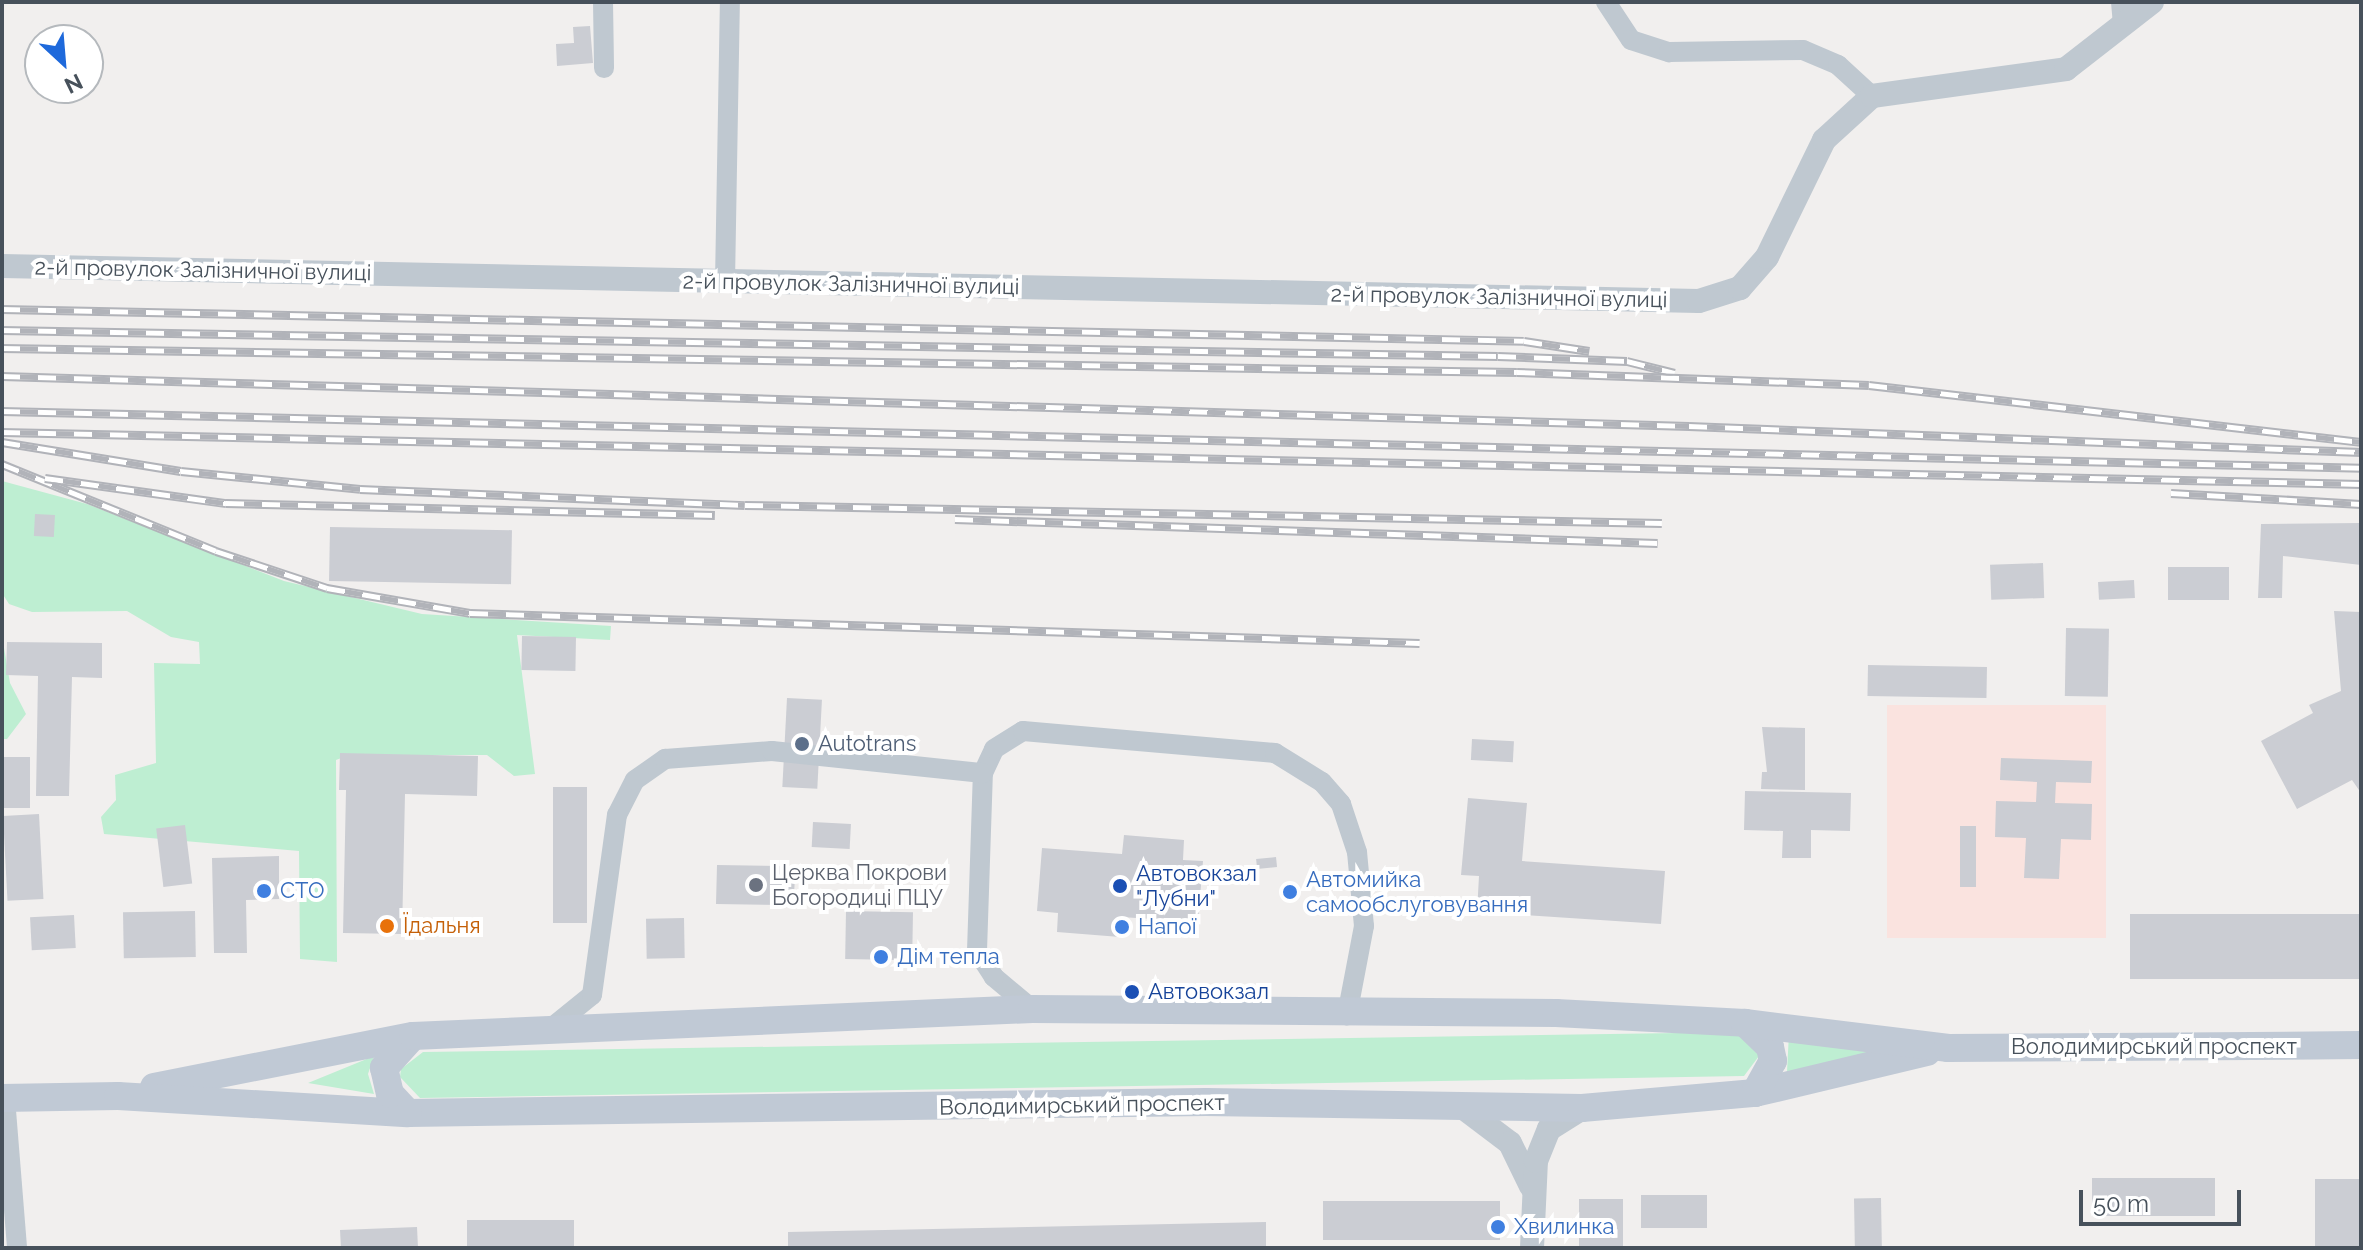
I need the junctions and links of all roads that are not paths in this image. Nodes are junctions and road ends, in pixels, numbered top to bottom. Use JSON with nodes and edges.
{"nodes":[{"id":1,"x":603,"y":2,"type":"edge"},
{"id":2,"x":730,"y":2,"type":"edge"},
{"id":3,"x":1606,"y":2,"type":"edge"},
{"id":4,"x":2152,"y":2,"type":"edge"},
{"id":5,"x":2122,"y":12,"type":"edge"},
{"id":6,"x":604,"y":68,"type":"dead end"},
{"id":7,"x":1872,"y":96,"type":"junction"},
{"id":8,"x":2,"y":266,"type":"edge"},
{"id":9,"x":725,"y":282,"type":"junction"},
{"id":10,"x":983,"y":773,"type":"junction"},
{"id":11,"x":1032,"y":1009,"type":"junction"},
{"id":12,"x":1347,"y":1015,"type":"junction"},
{"id":13,"x":1745,"y":1023,"type":"junction"},
{"id":14,"x":546,"y":1032,"type":"junction"},
{"id":15,"x":413,"y":1036,"type":"junction"},
{"id":16,"x":2361,"y":1045,"type":"edge"},
{"id":17,"x":1948,"y":1048,"type":"junction"},
{"id":18,"x":1755,"y":1093,"type":"junction"},
{"id":19,"x":118,"y":1096,"type":"junction"},
{"id":20,"x":3,"y":1098,"type":"edge"},
{"id":21,"x":1582,"y":1108,"type":"junction"},
{"id":22,"x":1465,"y":1109,"type":"junction"},
{"id":23,"x":408,"y":1113,"type":"junction"},
{"id":24,"x":1510,"y":1143,"type":"junction"},
{"id":25,"x":1542,"y":1145,"type":"junction"},
{"id":26,"x":1532,"y":1189,"type":"junction"},
{"id":27,"x":17,"y":1248,"type":"edge"},
{"id":28,"x":1532,"y":1248,"type":"edge"}],
"edges":[{"from":1,"to":6,"type":"street"},
{"from":2,"to":9,"type":"street"},
{"from":3,"to":7,"type":"street"},
{"from":4,"to":5,"type":"street"},
{"from":5,"to":7,"type":"street"},
{"from":7,"to":9,"type":"street","name":"2-й провулок Залізничної вулиці"},
{"from":8,"to":9,"type":"street","name":"2-й провулок Залізничної вулиці"},
{"from":10,"to":11,"type":"street"},
{"from":10,"to":12,"type":"street"},
{"from":10,"to":14,"type":"street"},
{"from":11,"to":12,"type":"main road","name":"Володимирський проспект"},
{"from":11,"to":14,"type":"main road","name":"Володимирський проспект"},
{"from":12,"to":13,"type":"main road","name":"Володимирський проспект"},
{"from":13,"to":17,"type":"main road","name":"Володимирський проспект"},
{"from":13,"to":18,"type":"main road"},
{"from":14,"to":15,"type":"main road","name":"Володимирський проспект"},
{"from":15,"to":19,"type":"main road","name":"Володимирський проспект"},
{"from":15,"to":23,"type":"main road"},
{"from":16,"to":17,"type":"main road","name":"Володимирський проспект"},
{"from":17,"to":18,"type":"main road","name":"Володимирський проспект"},
{"from":18,"to":21,"type":"main road","name":"Володимирський проспект"},
{"from":19,"to":20,"type":"main road","name":"Володимирський проспект"},
{"from":19,"to":23,"type":"main road","name":"Володимирський проспект"},
{"from":20,"to":27,"type":"street"},
{"from":21,"to":22,"type":"main road","name":"Володимирський проспект"},
{"from":21,"to":25,"type":"street"},
{"from":22,"to":23,"type":"main road","name":"Володимирський проспект"},
{"from":22,"to":24,"type":"street"},
{"from":24,"to":25,"type":"street"},
{"from":24,"to":26,"type":"street"},
{"from":25,"to":26,"type":"street"},
{"from":26,"to":28,"type":"street"}]}
